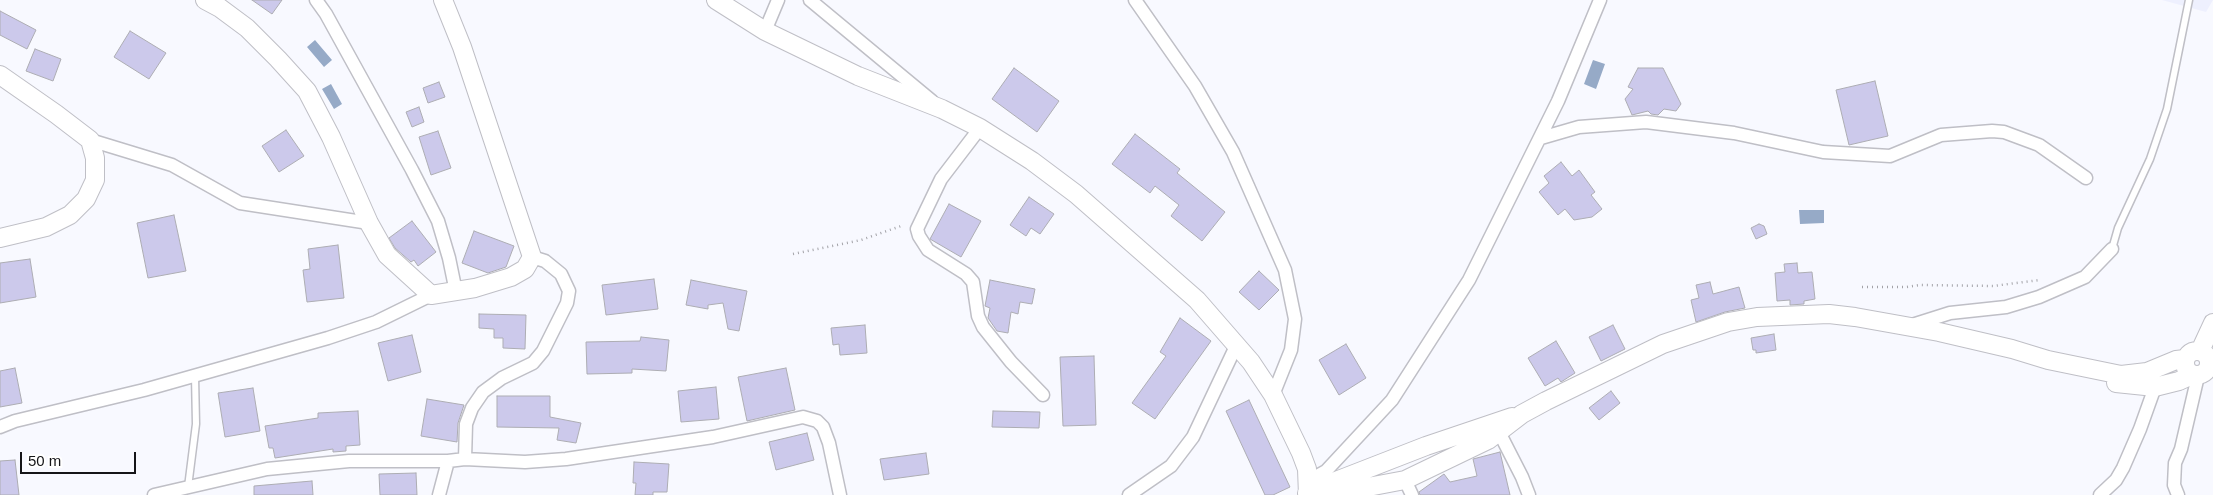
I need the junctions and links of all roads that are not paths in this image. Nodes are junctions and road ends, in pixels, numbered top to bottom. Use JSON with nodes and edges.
{"nodes":[{"id":1,"x":205,"y":0,"type":"edge"},
{"id":2,"x":316,"y":0,"type":"edge"},
{"id":3,"x":443,"y":0,"type":"edge"},
{"id":4,"x":716,"y":0,"type":"edge"},
{"id":5,"x":778,"y":0,"type":"edge"},
{"id":6,"x":810,"y":0,"type":"edge"},
{"id":7,"x":1136,"y":0,"type":"edge"},
{"id":8,"x":1600,"y":0,"type":"edge"},
{"id":9,"x":2189,"y":0,"type":"edge"},
{"id":10,"x":765,"y":31,"type":"junction"},
{"id":11,"x":0,"y":75,"type":"edge"},
{"id":12,"x":942,"y":109,"type":"junction"},
{"id":13,"x":980,"y":128,"type":"junction"},
{"id":14,"x":1541,"y":138,"type":"junction"},
{"id":15,"x":90,"y":140,"type":"junction"},
{"id":16,"x":2086,"y":178,"type":"dead end"},
{"id":17,"x":369,"y":223,"type":"junction"},
{"id":18,"x":0,"y":238,"type":"edge"},
{"id":19,"x":2112,"y":249,"type":"joint"},
{"id":20,"x":532,"y":257,"type":"junction"},
{"id":21,"x":456,"y":292,"type":"junction"},
{"id":22,"x":431,"y":295,"type":"junction"},
{"id":23,"x":2213,"y":323,"type":"edge"},
{"id":24,"x":1909,"y":326,"type":"junction"},
{"id":25,"x":1237,"y":344,"type":"junction"},
{"id":26,"x":2048,"y":360,"type":"junction"},
{"id":27,"x":2204,"y":362,"type":"edge"},
{"id":28,"x":196,"y":376,"type":"junction"},
{"id":29,"x":2155,"y":387,"type":"junction"},
{"id":30,"x":1043,"y":395,"type":"dead end"},
{"id":31,"x":1273,"y":395,"type":"junction"},
{"id":32,"x":1522,"y":414,"type":"junction"},
{"id":33,"x":0,"y":427,"type":"edge"},
{"id":34,"x":1499,"y":432,"type":"junction"},
{"id":35,"x":465,"y":459,"type":"junction"},
{"id":36,"x":448,"y":461,"type":"junction"},
{"id":37,"x":188,"y":487,"type":"junction"},
{"id":38,"x":1408,"y":488,"type":"edge"},
{"id":39,"x":1306,"y":491,"type":"edge"},
{"id":40,"x":154,"y":495,"type":"edge"},
{"id":41,"x":438,"y":495,"type":"edge"},
{"id":42,"x":840,"y":495,"type":"edge"},
{"id":43,"x":1129,"y":495,"type":"edge"},
{"id":44,"x":1529,"y":495,"type":"edge"},
{"id":45,"x":2100,"y":495,"type":"edge"},
{"id":46,"x":2178,"y":495,"type":"edge"}],
"edges":[{"from":1,"to":17,"type":"street"},
{"from":2,"to":21,"type":"street"},
{"from":3,"to":20,"type":"street"},
{"from":4,"to":10,"type":"street"},
{"from":5,"to":10,"type":"street"},
{"from":6,"to":12,"type":"street"},
{"from":7,"to":31,"type":"street"},
{"from":8,"to":14,"type":"street"},
{"from":9,"to":19,"type":"lane"},
{"from":10,"to":12,"type":"street"},
{"from":11,"to":15,"type":"street"},
{"from":12,"to":13,"type":"street"},
{"from":13,"to":25,"type":"street"},
{"from":13,"to":30,"type":"street"},
{"from":14,"to":16,"type":"street"},
{"from":14,"to":39,"type":"street"},
{"from":15,"to":17,"type":"street"},
{"from":15,"to":18,"type":"street"},
{"from":17,"to":22,"type":"street"},
{"from":19,"to":24,"type":"street"},
{"from":20,"to":21,"type":"street"},
{"from":20,"to":35,"type":"street"},
{"from":21,"to":22,"type":"street"},
{"from":22,"to":28,"type":"street"},
{"from":23,"to":27,"type":"street"},
{"from":24,"to":26,"type":"street"},
{"from":24,"to":32,"type":"street"},
{"from":25,"to":31,"type":"street"},
{"from":25,"to":43,"type":"street"},
{"from":26,"to":27,"type":"street"},
{"from":26,"to":29,"type":"street"},
{"from":27,"to":29,"type":"street"},
{"from":27,"to":46,"type":"street"},
{"from":28,"to":33,"type":"street"},
{"from":28,"to":37,"type":"lane"},
{"from":29,"to":45,"type":"street"},
{"from":31,"to":39,"type":"street"},
{"from":32,"to":34,"type":"street"},
{"from":32,"to":39,"type":"street"},
{"from":34,"to":38,"type":"street"},
{"from":34,"to":44,"type":"street"},
{"from":35,"to":36,"type":"street"},
{"from":35,"to":42,"type":"street"},
{"from":36,"to":37,"type":"street"},
{"from":36,"to":41,"type":"street"},
{"from":37,"to":40,"type":"street"},
{"from":38,"to":39,"type":"street"}]}
